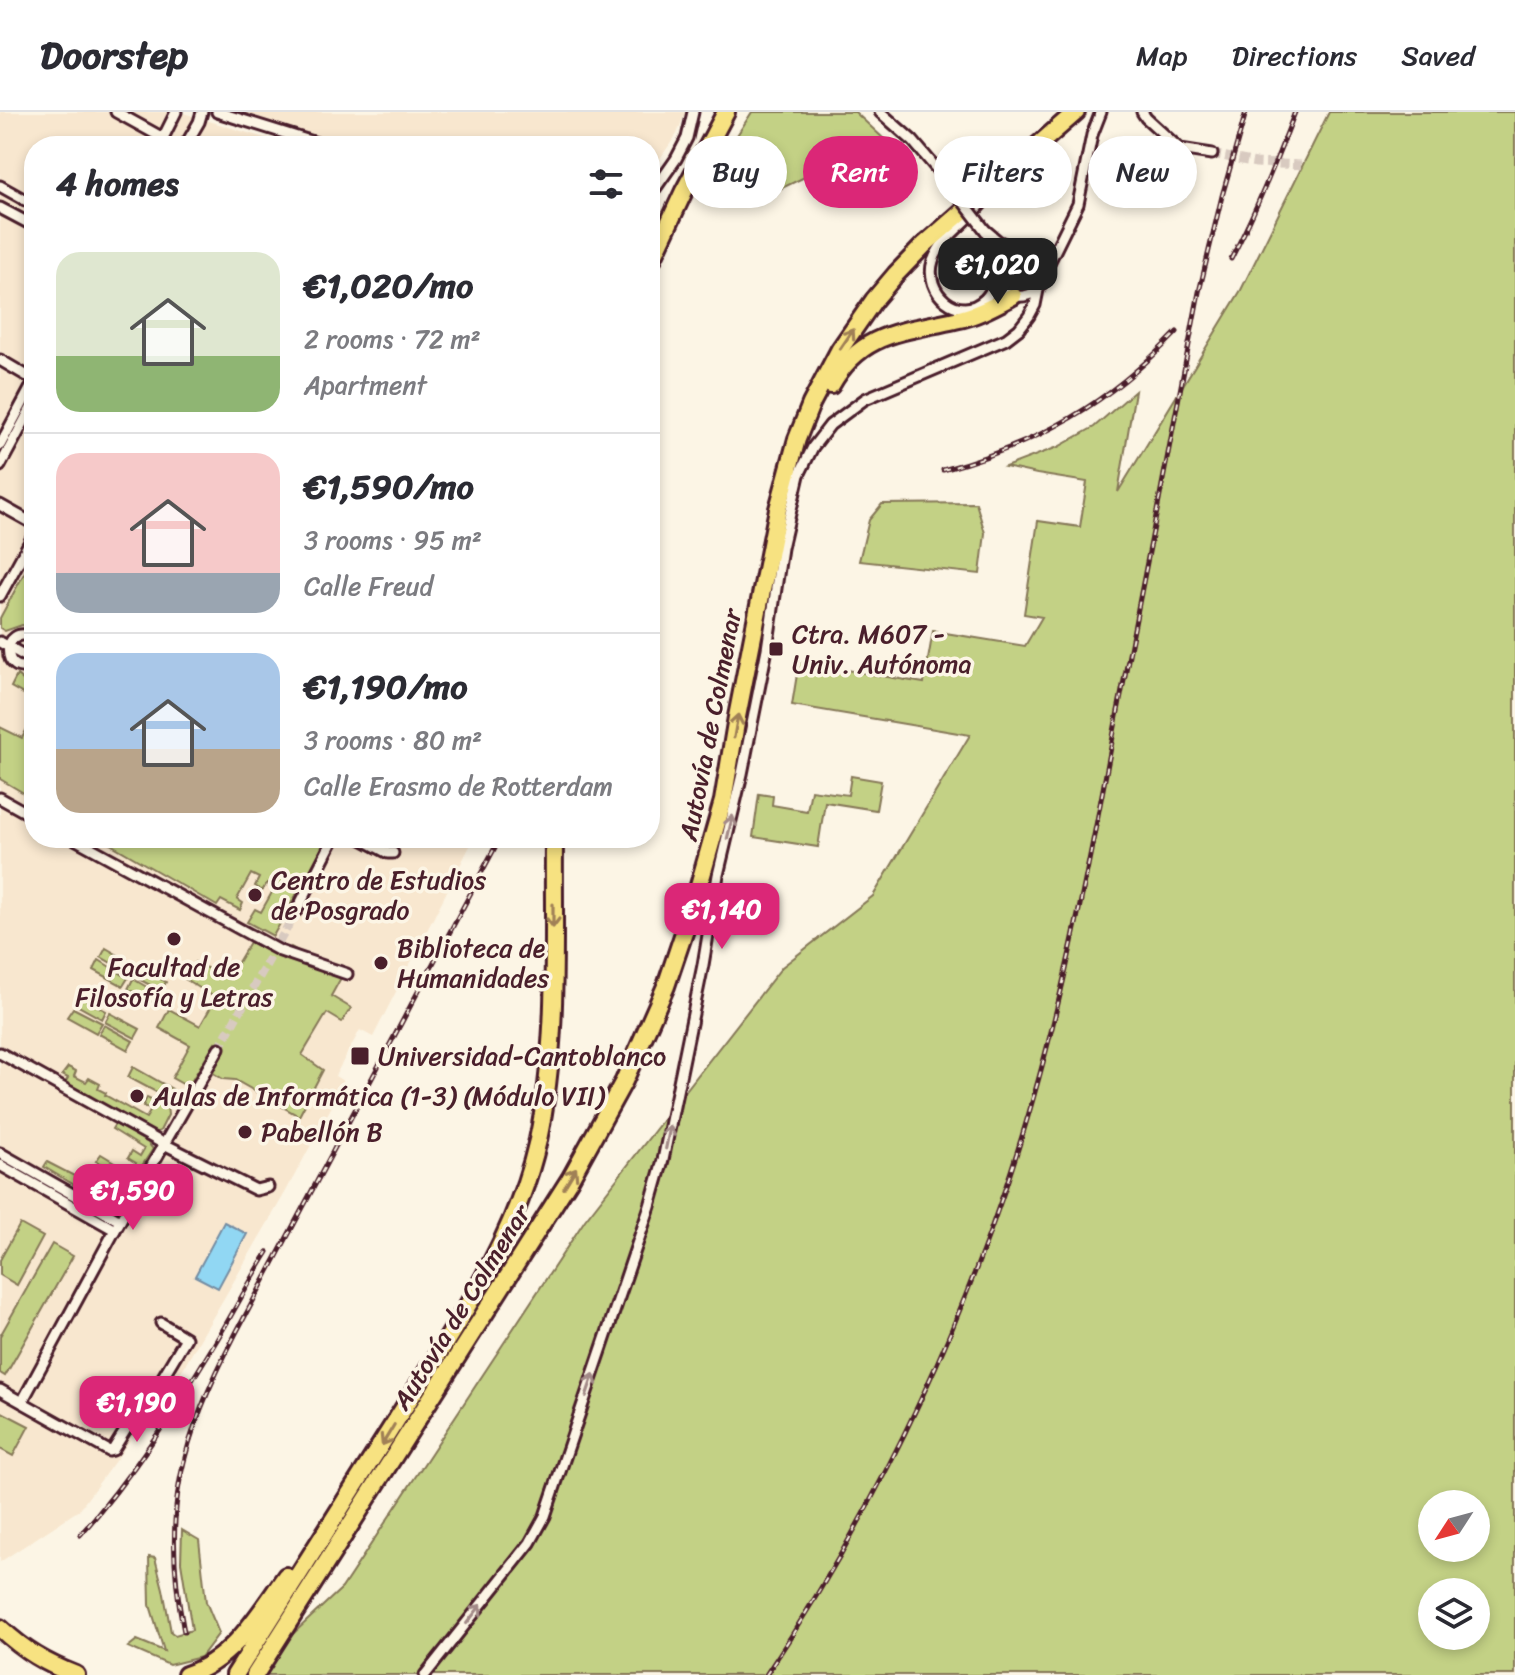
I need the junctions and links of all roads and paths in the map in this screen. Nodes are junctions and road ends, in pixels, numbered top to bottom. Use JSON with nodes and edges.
{"nodes":[{"id":1,"x":116,"y":112,"type":"edge"},
{"id":2,"x":176,"y":112,"type":"edge"},
{"id":3,"x":202,"y":112,"type":"edge"},
{"id":4,"x":217,"y":112,"type":"edge"},
{"id":5,"x":693,"y":112,"type":"edge"},
{"id":6,"x":726,"y":112,"type":"edge"},
{"id":7,"x":880,"y":112,"type":"edge"},
{"id":8,"x":1076,"y":112,"type":"edge"},
{"id":9,"x":1101,"y":112,"type":"edge"},
{"id":10,"x":1142,"y":112,"type":"edge"},
{"id":11,"x":155,"y":136,"type":"edge"},
{"id":12,"x":168,"y":136,"type":"edge"},
{"id":13,"x":190,"y":136,"type":"edge"},
{"id":14,"x":294,"y":136,"type":"edge"},
{"id":15,"x":1049,"y":136,"type":"edge"},
{"id":16,"x":1212,"y":154,"type":"tunnel mouth"},
{"id":17,"x":660,"y":182,"type":"edge"},
{"id":18,"x":0,"y":186,"type":"edge"},
{"id":19,"x":24,"y":199,"type":"edge"},
{"id":20,"x":0,"y":208,"type":"edge"},
{"id":21,"x":967,"y":208,"type":"edge"},
{"id":22,"x":979,"y":208,"type":"edge"},
{"id":23,"x":24,"y":221,"type":"edge"},
{"id":24,"x":985,"y":230,"type":"junction"},
{"id":25,"x":660,"y":243,"type":"edge"},
{"id":26,"x":1018,"y":250,"type":"junction"},
{"id":27,"x":1000,"y":265,"type":"junction"},
{"id":28,"x":1045,"y":271,"type":"junction"},
{"id":29,"x":998,"y":277,"type":"junction"},
{"id":30,"x":1038,"y":290,"type":"junction"},
{"id":31,"x":1013,"y":296,"type":"junction"},
{"id":32,"x":0,"y":360,"type":"edge"},
{"id":33,"x":24,"y":371,"type":"edge"},
{"id":34,"x":24,"y":404,"type":"edge"},
{"id":35,"x":24,"y":422,"type":"edge"},
{"id":36,"x":0,"y":445,"type":"edge"},
{"id":37,"x":791,"y":461,"type":"junction"},
{"id":38,"x":0,"y":466,"type":"edge"},
{"id":39,"x":0,"y":505,"type":"edge"},
{"id":40,"x":24,"y":518,"type":"edge"},
{"id":41,"x":24,"y":552,"type":"edge"},
{"id":42,"x":0,"y":596,"type":"edge"},
{"id":43,"x":24,"y":636,"type":"edge"},
{"id":44,"x":5,"y":642,"type":"edge"},
{"id":45,"x":24,"y":651,"type":"edge"},
{"id":46,"x":24,"y":667,"type":"edge"},
{"id":47,"x":0,"y":798,"type":"edge"},
{"id":48,"x":24,"y":811,"type":"edge"},
{"id":49,"x":91,"y":848,"type":"edge"},
{"id":50,"x":329,"y":848,"type":"edge"},
{"id":51,"x":379,"y":848,"type":"edge"},
{"id":52,"x":554,"y":848,"type":"edge"},
{"id":53,"x":393,"y":853,"type":"dead end"},
{"id":54,"x":297,"y":910,"type":"tunnel mouth"},
{"id":55,"x":347,"y":974,"type":"dead end"},
{"id":56,"x":219,"y":1048,"type":"tunnel mouth"},
{"id":57,"x":0,"y":1053,"type":"edge"},
{"id":58,"x":164,"y":1144,"type":"junction"},
{"id":59,"x":0,"y":1153,"type":"edge"},
{"id":60,"x":0,"y":1165,"type":"edge"},
{"id":61,"x":268,"y":1187,"type":"dead end"},
{"id":62,"x":118,"y":1225,"type":"junction"},
{"id":63,"x":161,"y":1323,"type":"dead end"},
{"id":64,"x":0,"y":1390,"type":"edge"},
{"id":65,"x":22,"y":1402,"type":"junction"},
{"id":66,"x":364,"y":1473,"type":"junction"},
{"id":67,"x":365,"y":1505,"type":"junction"},
{"id":68,"x":0,"y":1628,"type":"edge"},
{"id":69,"x":76,"y":1675,"type":"edge"},
{"id":70,"x":186,"y":1675,"type":"edge"},
{"id":71,"x":235,"y":1675,"type":"edge"},
{"id":72,"x":255,"y":1675,"type":"edge"},
{"id":73,"x":267,"y":1675,"type":"edge"},
{"id":74,"x":425,"y":1675,"type":"edge"}],
"edges":[{"from":1,"to":11,"type":"street"},
{"from":2,"to":12,"type":"street"},
{"from":3,"to":13,"type":"street"},
{"from":4,"to":14,"type":"street"},
{"from":5,"to":17,"type":"street"},
{"from":6,"to":25,"type":"highway"},
{"from":7,"to":24,"type":"street","bridge":true},
{"from":8,"to":15,"type":"highway","name":"Autovía de Colmenar"},
{"from":9,"to":28,"type":"street"},
{"from":10,"to":16,"type":"street"},
{"from":18,"to":19,"type":"street"},
{"from":20,"to":23,"type":"street"},
{"from":37,"to":21,"type":"highway","name":"Autovía de Colmenar","one_way":true},
{"from":22,"to":29,"type":"street"},
{"from":24,"to":26,"type":"street"},
{"from":24,"to":27,"type":"street"},
{"from":26,"to":27,"type":"street"},
{"from":26,"to":28,"type":"street"},
{"from":27,"to":29,"type":"street"},
{"from":28,"to":30,"type":"street"},
{"from":29,"to":31,"type":"street"},
{"from":30,"to":31,"type":"street"},
{"from":74,"to":30,"type":"street","one_way":true},
{"from":31,"to":37,"type":"highway"},
{"from":32,"to":33,"type":"street"},
{"from":34,"to":36,"type":"street"},
{"from":35,"to":38,"type":"street"},
{"from":67,"to":37,"type":"highway","name":"Autovía de Colmenar","one_way":true},
{"from":39,"to":40,"type":"street"},
{"from":41,"to":42,"type":"street"},
{"from":43,"to":44,"type":"street"},
{"from":44,"to":45,"type":"street"},
{"from":44,"to":46,"type":"street"},
{"from":47,"to":48,"type":"street"},
{"from":49,"to":55,"type":"street"},
{"from":50,"to":54,"type":"street"},
{"from":51,"to":53,"type":"street"},
{"from":52,"to":66,"type":"highway","name":"Autovía de Colmenar","one_way":true},
{"from":56,"to":58,"type":"street"},
{"from":57,"to":58,"type":"street"},
{"from":58,"to":61,"type":"street"},
{"from":58,"to":62,"type":"street"},
{"from":59,"to":62,"type":"street"},
{"from":60,"to":62,"type":"street"},
{"from":62,"to":65,"type":"street"},
{"from":63,"to":65,"type":"street"},
{"from":64,"to":65,"type":"street"},
{"from":66,"to":70,"type":"highway"},
{"from":66,"to":71,"type":"highway","name":"Autovía de Colmenar"},
{"from":67,"to":72,"type":"highway","name":"Autovía de Colmenar"},
{"from":67,"to":73,"type":"highway"},
{"from":68,"to":69,"type":"highway"}]}
